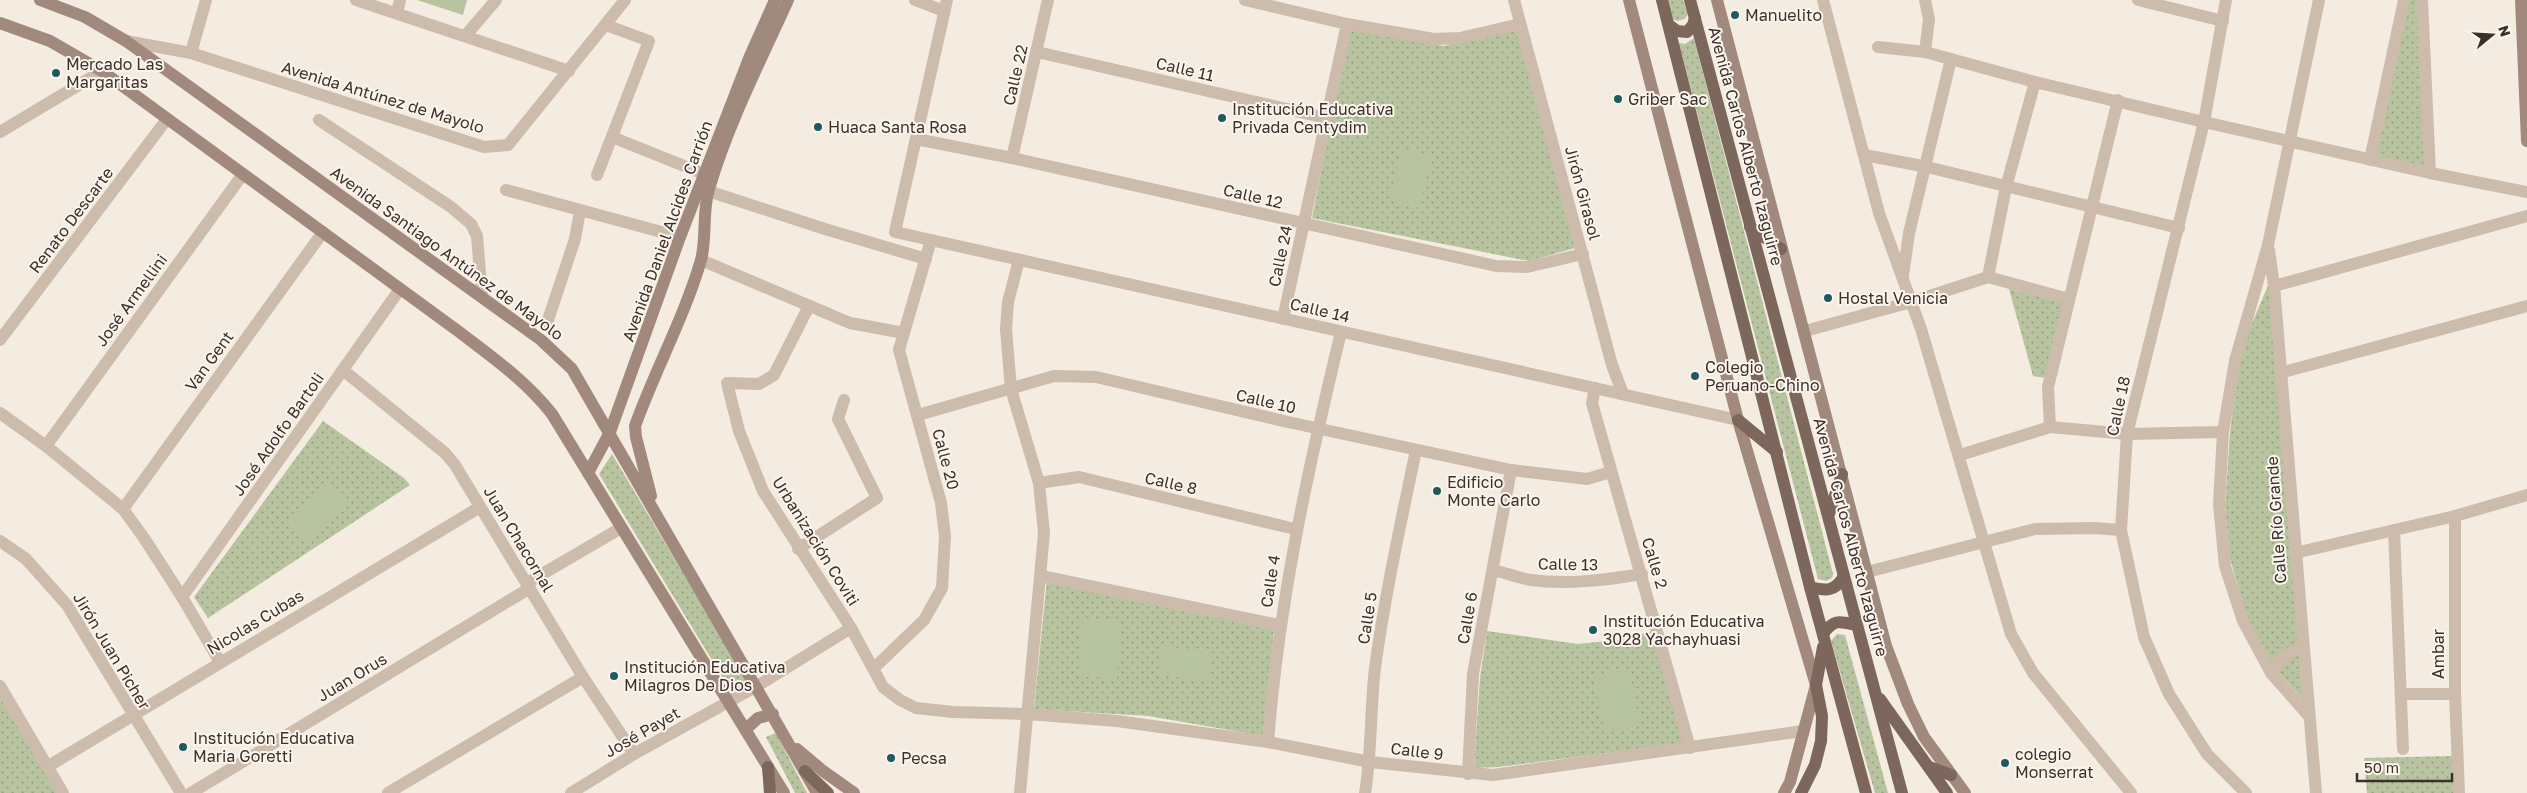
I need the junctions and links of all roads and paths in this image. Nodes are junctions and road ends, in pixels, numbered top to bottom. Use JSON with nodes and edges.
{"nodes":[{"id":1,"x":40,"y":0,"type":"edge"},
{"id":2,"x":206,"y":0,"type":"edge"},
{"id":3,"x":356,"y":0,"type":"edge"},
{"id":4,"x":400,"y":0,"type":"edge"},
{"id":5,"x":496,"y":0,"type":"edge"},
{"id":6,"x":625,"y":0,"type":"edge"},
{"id":7,"x":776,"y":0,"type":"edge"},
{"id":8,"x":788,"y":0,"type":"edge"},
{"id":9,"x":915,"y":0,"type":"edge"},
{"id":10,"x":1048,"y":0,"type":"edge"},
{"id":11,"x":1245,"y":0,"type":"edge"},
{"id":12,"x":1514,"y":0,"type":"edge"},
{"id":13,"x":1629,"y":0,"type":"edge"},
{"id":14,"x":1662,"y":0,"type":"edge"},
{"id":15,"x":1690,"y":0,"type":"edge"},
{"id":16,"x":1717,"y":0,"type":"edge"},
{"id":17,"x":1823,"y":0,"type":"edge"},
{"id":18,"x":1925,"y":0,"type":"edge"},
{"id":19,"x":2138,"y":0,"type":"edge"},
{"id":20,"x":2226,"y":0,"type":"edge"},
{"id":21,"x":2319,"y":0,"type":"edge"},
{"id":22,"x":2404,"y":0,"type":"edge"},
{"id":23,"x":2422,"y":0,"type":"edge"},
{"id":24,"x":2521,"y":0,"type":"edge"},
{"id":25,"x":945,"y":5,"type":"edge"},
{"id":26,"x":397,"y":13,"type":"junction"},
{"id":27,"x":1695,"y":18,"type":"junction"},
{"id":28,"x":2223,"y":21,"type":"junction"},
{"id":29,"x":0,"y":23,"type":"edge"},
{"id":30,"x":1347,"y":24,"type":"junction"},
{"id":31,"x":1520,"y":24,"type":"junction"},
{"id":32,"x":606,"y":25,"type":"junction"},
{"id":33,"x":1670,"y":26,"type":"junction"},
{"id":34,"x":2525,"y":31,"type":"edge"},
{"id":35,"x":466,"y":35,"type":"junction"},
{"id":36,"x":126,"y":40,"type":"junction"},
{"id":37,"x":1878,"y":47,"type":"dead end"},
{"id":38,"x":1037,"y":52,"type":"junction"},
{"id":39,"x":1926,"y":52,"type":"junction"},
{"id":40,"x":191,"y":53,"type":"junction"},
{"id":41,"x":1951,"y":59,"type":"junction"},
{"id":42,"x":102,"y":71,"type":"junction"},
{"id":43,"x":569,"y":71,"type":"junction"},
{"id":44,"x":2035,"y":82,"type":"junction"},
{"id":45,"x":2118,"y":100,"type":"junction"},
{"id":46,"x":167,"y":118,"type":"junction"},
{"id":47,"x":1326,"y":118,"type":"junction"},
{"id":48,"x":319,"y":120,"type":"dead end"},
{"id":49,"x":2204,"y":122,"type":"junction"},
{"id":50,"x":2527,"y":128,"type":"edge"},
{"id":51,"x":0,"y":132,"type":"edge"},
{"id":52,"x":612,"y":137,"type":"junction"},
{"id":53,"x":916,"y":139,"type":"junction"},
{"id":54,"x":2292,"y":140,"type":"junction"},
{"id":55,"x":2527,"y":140,"type":"edge"},
{"id":56,"x":1865,"y":155,"type":"junction"},
{"id":57,"x":1012,"y":158,"type":"junction"},
{"id":58,"x":2370,"y":160,"type":"junction"},
{"id":59,"x":1927,"y":167,"type":"junction"},
{"id":60,"x":2430,"y":173,"type":"junction"},
{"id":61,"x":243,"y":174,"type":"junction"},
{"id":62,"x":704,"y":174,"type":"junction"},
{"id":63,"x":597,"y":176,"type":"dead end"},
{"id":64,"x":2006,"y":187,"type":"junction"},
{"id":65,"x":506,"y":190,"type":"dead end"},
{"id":66,"x":708,"y":191,"type":"junction"},
{"id":67,"x":2527,"y":192,"type":"edge"},
{"id":68,"x":2093,"y":209,"type":"junction"},
{"id":69,"x":580,"y":210,"type":"junction"},
{"id":70,"x":2527,"y":216,"type":"edge"},
{"id":71,"x":1303,"y":224,"type":"junction"},
{"id":72,"x":1750,"y":227,"type":"junction"},
{"id":73,"x":2179,"y":228,"type":"junction"},
{"id":74,"x":323,"y":232,"type":"junction"},
{"id":75,"x":680,"y":237,"type":"junction"},
{"id":76,"x":931,"y":240,"type":"junction"},
{"id":77,"x":2268,"y":245,"type":"junction"},
{"id":78,"x":1781,"y":249,"type":"junction"},
{"id":79,"x":1583,"y":254,"type":"junction"},
{"id":80,"x":926,"y":259,"type":"junction"},
{"id":81,"x":700,"y":260,"type":"junction"},
{"id":82,"x":1019,"y":260,"type":"junction"},
{"id":83,"x":1988,"y":277,"type":"junction"},
{"id":84,"x":1902,"y":278,"type":"junction"},
{"id":85,"x":2274,"y":286,"type":"junction"},
{"id":86,"x":400,"y":289,"type":"junction"},
{"id":87,"x":482,"y":297,"type":"junction"},
{"id":88,"x":2069,"y":298,"type":"junction"},
{"id":89,"x":1911,"y":302,"type":"junction"},
{"id":90,"x":809,"y":306,"type":"junction"},
{"id":91,"x":2527,"y":306,"type":"edge"},
{"id":92,"x":1283,"y":318,"type":"junction"},
{"id":93,"x":546,"y":326,"type":"dead end"},
{"id":94,"x":1341,"y":332,"type":"junction"},
{"id":95,"x":1805,"y":332,"type":"junction"},
{"id":96,"x":904,"y":333,"type":"junction"},
{"id":97,"x":0,"y":340,"type":"edge"},
{"id":98,"x":343,"y":370,"type":"junction"},
{"id":99,"x":2280,"y":373,"type":"junction"},
{"id":100,"x":1595,"y":388,"type":"junction"},
{"id":101,"x":1011,"y":389,"type":"junction"},
{"id":102,"x":1622,"y":394,"type":"junction"},
{"id":103,"x":844,"y":400,"type":"dead end"},
{"id":104,"x":0,"y":414,"type":"edge"},
{"id":105,"x":918,"y":415,"type":"junction"},
{"id":106,"x":1738,"y":420,"type":"junction"},
{"id":107,"x":2050,"y":427,"type":"junction"},
{"id":108,"x":1318,"y":429,"type":"junction"},
{"id":109,"x":610,"y":432,"type":"junction"},
{"id":110,"x":2223,"y":432,"type":"junction"},
{"id":111,"x":2127,"y":434,"type":"junction"},
{"id":112,"x":46,"y":446,"type":"junction"},
{"id":113,"x":1416,"y":450,"type":"junction"},
{"id":114,"x":1777,"y":452,"type":"junction"},
{"id":115,"x":1960,"y":454,"type":"junction"},
{"id":116,"x":1511,"y":470,"type":"junction"},
{"id":117,"x":1610,"y":472,"type":"junction"},
{"id":118,"x":588,"y":474,"type":"junction"},
{"id":119,"x":1842,"y":474,"type":"junction"},
{"id":120,"x":1039,"y":482,"type":"junction"},
{"id":121,"x":2527,"y":495,"type":"edge"},
{"id":122,"x":480,"y":508,"type":"junction"},
{"id":123,"x":122,"y":509,"type":"junction"},
{"id":124,"x":656,"y":513,"type":"junction"},
{"id":125,"x":1829,"y":514,"type":"junction"},
{"id":126,"x":2455,"y":516,"type":"junction"},
{"id":127,"x":621,"y":528,"type":"junction"},
{"id":128,"x":1295,"y":529,"type":"junction"},
{"id":129,"x":2121,"y":530,"type":"junction"},
{"id":130,"x":2394,"y":530,"type":"junction"},
{"id":131,"x":0,"y":541,"type":"edge"},
{"id":132,"x":1986,"y":542,"type":"junction"},
{"id":133,"x":798,"y":549,"type":"junction"},
{"id":134,"x":2295,"y":553,"type":"junction"},
{"id":135,"x":1493,"y":570,"type":"junction"},
{"id":136,"x":1867,"y":572,"type":"junction"},
{"id":137,"x":1642,"y":574,"type":"junction"},
{"id":138,"x":1041,"y":576,"type":"junction"},
{"id":139,"x":1844,"y":576,"type":"junction"},
{"id":140,"x":528,"y":585,"type":"junction"},
{"id":141,"x":1810,"y":587,"type":"junction"},
{"id":142,"x":182,"y":597,"type":"junction"},
{"id":143,"x":1280,"y":625,"type":"junction"},
{"id":144,"x":1856,"y":625,"type":"junction"},
{"id":145,"x":850,"y":628,"type":"junction"},
{"id":146,"x":1823,"y":638,"type":"junction"},
{"id":147,"x":2302,"y":647,"type":"junction"},
{"id":148,"x":220,"y":662,"type":"junction"},
{"id":149,"x":874,"y":668,"type":"junction"},
{"id":150,"x":2271,"y":673,"type":"junction"},
{"id":151,"x":583,"y":677,"type":"junction"},
{"id":152,"x":1816,"y":685,"type":"junction"},
{"id":153,"x":0,"y":686,"type":"edge"},
{"id":154,"x":757,"y":686,"type":"junction"},
{"id":155,"x":1874,"y":689,"type":"junction"},
{"id":156,"x":2401,"y":694,"type":"junction"},
{"id":157,"x":2455,"y":694,"type":"junction"},
{"id":158,"x":730,"y":701,"type":"junction"},
{"id":159,"x":773,"y":714,"type":"junction"},
{"id":160,"x":1028,"y":714,"type":"junction"},
{"id":161,"x":132,"y":715,"type":"junction"},
{"id":162,"x":2308,"y":715,"type":"junction"},
{"id":163,"x":1844,"y":716,"type":"junction"},
{"id":164,"x":746,"y":729,"type":"junction"},
{"id":165,"x":1801,"y":737,"type":"junction"},
{"id":166,"x":789,"y":742,"type":"junction"},
{"id":167,"x":1268,"y":742,"type":"junction"},
{"id":168,"x":1690,"y":748,"type":"junction"},
{"id":169,"x":2403,"y":749,"type":"dead end"},
{"id":170,"x":634,"y":754,"type":"junction"},
{"id":171,"x":1370,"y":762,"type":"junction"},
{"id":172,"x":1929,"y":766,"type":"junction"},
{"id":173,"x":47,"y":767,"type":"junction"},
{"id":174,"x":768,"y":767,"type":"junction"},
{"id":175,"x":805,"y":770,"type":"junction"},
{"id":176,"x":1468,"y":774,"type":"junction"},
{"id":177,"x":1951,"y":775,"type":"junction"},
{"id":178,"x":63,"y":793,"type":"edge"},
{"id":179,"x":181,"y":793,"type":"edge"},
{"id":180,"x":191,"y":793,"type":"edge"},
{"id":181,"x":388,"y":793,"type":"edge"},
{"id":182,"x":571,"y":793,"type":"edge"},
{"id":183,"x":770,"y":793,"type":"edge"},
{"id":184,"x":784,"y":793,"type":"edge"},
{"id":185,"x":817,"y":793,"type":"edge"},
{"id":186,"x":828,"y":793,"type":"edge"},
{"id":187,"x":854,"y":793,"type":"edge"},
{"id":188,"x":1020,"y":793,"type":"edge"},
{"id":189,"x":1365,"y":793,"type":"edge"},
{"id":190,"x":1784,"y":793,"type":"edge"},
{"id":191,"x":1801,"y":793,"type":"edge"},
{"id":192,"x":1866,"y":793,"type":"edge"},
{"id":193,"x":1902,"y":793,"type":"edge"},
{"id":194,"x":1947,"y":793,"type":"edge"},
{"id":195,"x":1965,"y":793,"type":"edge"},
{"id":196,"x":2131,"y":793,"type":"edge"},
{"id":197,"x":2246,"y":793,"type":"edge"},
{"id":198,"x":2316,"y":793,"type":"edge"},
{"id":199,"x":2459,"y":793,"type":"edge"}],
"edges":[{"from":1,"to":36,"type":"street","name":"Avenida Santiago Antúnez de Mayolo"},
{"from":2,"to":40,"type":"street"},
{"from":3,"to":26,"type":"street"},
{"from":4,"to":26,"type":"street"},
{"from":5,"to":35,"type":"street"},
{"from":6,"to":32,"type":"street","name":"Avenida Antúnez de Mayolo"},
{"from":7,"to":62,"type":"street","name":"Avenida Daniel Alcides Carrión"},
{"from":8,"to":66,"type":"street","name":"Avenida Daniel Alcides Carrión"},
{"from":9,"to":25,"type":"street"},
{"from":10,"to":38,"type":"street","name":"Calle 22"},
{"from":11,"to":30,"type":"street"},
{"from":12,"to":31,"type":"street","name":"Jirón Girasol"},
{"from":13,"to":106,"type":"street"},
{"from":14,"to":33,"type":"main road"},
{"from":15,"to":27,"type":"main road","name":"Avenida Carlos Alberto Izaguirre"},
{"from":16,"to":78,"type":"street","name":"Avenida Carlos Alberto Izaguirre"},
{"from":17,"to":56,"type":"street"},
{"from":18,"to":39,"type":"street"},
{"from":19,"to":28,"type":"street"},
{"from":20,"to":28,"type":"street","name":"Calle 18"},
{"from":21,"to":54,"type":"street"},
{"from":22,"to":58,"type":"street"},
{"from":23,"to":60,"type":"street"},
{"from":24,"to":34,"type":"street"},
{"from":25,"to":53,"type":"street"},
{"from":26,"to":35,"type":"street"},
{"from":27,"to":33,"type":"main road"},
{"from":27,"to":72,"type":"main road","name":"Avenida Carlos Alberto Izaguirre"},
{"from":28,"to":49,"type":"street","name":"Calle 18"},
{"from":29,"to":42,"type":"street"},
{"from":30,"to":31,"type":"street"},
{"from":30,"to":47,"type":"street","name":"Calle 24"},
{"from":31,"to":79,"type":"street","name":"Jirón Girasol"},
{"from":32,"to":43,"type":"street","name":"Avenida Antúnez de Mayolo"},
{"from":32,"to":52,"type":"street"},
{"from":33,"to":114,"type":"main road"},
{"from":34,"to":50,"type":"street"},
{"from":35,"to":43,"type":"street"},
{"from":36,"to":40,"type":"street","name":"Avenida Antúnez de Mayolo"},
{"from":36,"to":87,"type":"street","name":"Avenida Santiago Antúnez de Mayolo"},
{"from":37,"to":39,"type":"street"},
{"from":38,"to":47,"type":"street","name":"Calle 11"},
{"from":38,"to":57,"type":"street","name":"Calle 22"},
{"from":39,"to":41,"type":"street"},
{"from":40,"to":43,"type":"street","name":"Avenida Antúnez de Mayolo"},
{"from":41,"to":44,"type":"street"},
{"from":41,"to":59,"type":"street"},
{"from":42,"to":46,"type":"street"},
{"from":42,"to":51,"type":"street"},
{"from":44,"to":45,"type":"street"},
{"from":44,"to":64,"type":"street"},
{"from":45,"to":49,"type":"street"},
{"from":45,"to":68,"type":"street"},
{"from":46,"to":61,"type":"street"},
{"from":46,"to":97,"type":"street","name":"Renato Descarte"},
{"from":47,"to":71,"type":"street","name":"Calle 24"},
{"from":48,"to":87,"type":"street"},
{"from":49,"to":54,"type":"street"},
{"from":49,"to":73,"type":"street","name":"Calle 18"},
{"from":50,"to":55,"type":"street"},
{"from":52,"to":62,"type":"street"},
{"from":52,"to":63,"type":"street"},
{"from":53,"to":57,"type":"street","name":"Calle 12"},
{"from":53,"to":76,"type":"street","name":"Calle 14"},
{"from":54,"to":58,"type":"street"},
{"from":54,"to":77,"type":"street"},
{"from":56,"to":59,"type":"street"},
{"from":56,"to":84,"type":"street"},
{"from":57,"to":71,"type":"street","name":"Calle 12"},
{"from":58,"to":60,"type":"street"},
{"from":59,"to":64,"type":"street"},
{"from":59,"to":84,"type":"street"},
{"from":60,"to":67,"type":"street"},
{"from":61,"to":74,"type":"street"},
{"from":61,"to":112,"type":"street","name":"José Armellini"},
{"from":62,"to":75,"type":"street","name":"Avenida Daniel Alcides Carrión"},
{"from":64,"to":68,"type":"street"},
{"from":64,"to":83,"type":"street"},
{"from":65,"to":69,"type":"street"},
{"from":66,"to":80,"type":"street"},
{"from":66,"to":81,"type":"street","name":"Avenida Daniel Alcides Carrión"},
{"from":68,"to":73,"type":"street"},
{"from":68,"to":88,"type":"street"},
{"from":69,"to":75,"type":"street"},
{"from":69,"to":93,"type":"street"},
{"from":70,"to":85,"type":"street"},
{"from":71,"to":79,"type":"street","name":"Calle 12"},
{"from":71,"to":92,"type":"street","name":"Calle 24"},
{"from":72,"to":78,"type":"main road"},
{"from":72,"to":125,"type":"main road","name":"Avenida Carlos Alberto Izaguirre"},
{"from":73,"to":111,"type":"street","name":"Calle 18"},
{"from":74,"to":86,"type":"street"},
{"from":74,"to":123,"type":"street","name":"Van Gent"},
{"from":75,"to":109,"type":"street","name":"Avenida Daniel Alcides Carrión"},
{"from":76,"to":80,"type":"street","name":"Calle 20"},
{"from":76,"to":82,"type":"street","name":"Calle 14"},
{"from":77,"to":85,"type":"street","name":"Calle Río Grande"},
{"from":77,"to":110,"type":"street"},
{"from":78,"to":95,"type":"street","name":"Avenida Carlos Alberto Izaguirre"},
{"from":79,"to":102,"type":"street","name":"Jirón Girasol"},
{"from":80,"to":96,"type":"street","name":"Calle 20"},
{"from":81,"to":90,"type":"street"},
{"from":81,"to":124,"type":"street","name":"Avenida Daniel Alcides Carrión"},
{"from":82,"to":92,"type":"street","name":"Calle 14"},
{"from":82,"to":101,"type":"street"},
{"from":83,"to":88,"type":"street"},
{"from":83,"to":89,"type":"street"},
{"from":84,"to":89,"type":"street"},
{"from":85,"to":99,"type":"street","name":"Calle Río Grande"},
{"from":86,"to":98,"type":"street","name":"José Adolfo Bartoli"},
{"from":86,"to":118,"type":"street"},
{"from":87,"to":109,"type":"street","name":"Avenida Santiago Antúnez de Mayolo"},
{"from":88,"to":107,"type":"street"},
{"from":89,"to":95,"type":"street"},
{"from":89,"to":115,"type":"street"},
{"from":90,"to":96,"type":"street"},
{"from":90,"to":133,"type":"street","name":"Urbanización Coviti"},
{"from":91,"to":99,"type":"street"},
{"from":92,"to":94,"type":"street","name":"Calle 14"},
{"from":94,"to":100,"type":"street","name":"Calle 14"},
{"from":94,"to":108,"type":"street"},
{"from":95,"to":119,"type":"street","name":"Avenida Carlos Alberto Izaguirre"},
{"from":96,"to":105,"type":"street","name":"Calle 20"},
{"from":98,"to":122,"type":"street","name":"Juan Chacornal"},
{"from":98,"to":142,"type":"street","name":"José Adolfo Bartoli"},
{"from":99,"to":134,"type":"street","name":"Calle Río Grande"},
{"from":100,"to":102,"type":"street","name":"Calle 14"},
{"from":100,"to":117,"type":"street","name":"Calle 2"},
{"from":101,"to":105,"type":"street","name":"Calle 10"},
{"from":101,"to":108,"type":"street","name":"Calle 10"},
{"from":101,"to":120,"type":"street"},
{"from":102,"to":106,"type":"street","name":"Calle 14"},
{"from":103,"to":133,"type":"street"},
{"from":104,"to":112,"type":"street"},
{"from":105,"to":149,"type":"street","name":"Calle 20"},
{"from":106,"to":114,"type":"main road"},
{"from":106,"to":152,"type":"street"},
{"from":107,"to":111,"type":"street"},
{"from":107,"to":115,"type":"street"},
{"from":108,"to":113,"type":"street","name":"Calle 10"},
{"from":108,"to":128,"type":"street","name":"Calle 4"},
{"from":109,"to":118,"type":"street","name":"Avenida Daniel Alcides Carrión"},
{"from":109,"to":124,"type":"street","name":"Avenida Santiago Antúnez de Mayolo"},
{"from":110,"to":111,"type":"street"},
{"from":110,"to":150,"type":"street"},
{"from":111,"to":129,"type":"street","name":"Calle 18"},
{"from":112,"to":123,"type":"street"},
{"from":113,"to":116,"type":"street","name":"Calle 10"},
{"from":113,"to":171,"type":"street","name":"Calle 5"},
{"from":114,"to":141,"type":"main road"},
{"from":115,"to":132,"type":"street"},
{"from":116,"to":117,"type":"street","name":"Calle 10"},
{"from":116,"to":135,"type":"street","name":"Calle 6"},
{"from":117,"to":137,"type":"street","name":"Calle 2"},
{"from":118,"to":127,"type":"street"},
{"from":119,"to":125,"type":"main road"},
{"from":119,"to":136,"type":"street","name":"Avenida Carlos Alberto Izaguirre"},
{"from":120,"to":128,"type":"street","name":"Calle 8"},
{"from":120,"to":138,"type":"street"},
{"from":121,"to":126,"type":"street"},
{"from":122,"to":140,"type":"street","name":"Juan Chacornal"},
{"from":122,"to":148,"type":"street","name":"Nicolas Cubas"},
{"from":123,"to":142,"type":"street"},
{"from":124,"to":154,"type":"street","name":"Avenida Santiago Antúnez de Mayolo"},
{"from":125,"to":139,"type":"main road","name":"Avenida Carlos Alberto Izaguirre"},
{"from":126,"to":130,"type":"street"},
{"from":126,"to":157,"type":"street","name":"Ambar"},
{"from":127,"to":140,"type":"street","name":"Juan Orus"},
{"from":127,"to":158,"type":"street"},
{"from":128,"to":143,"type":"street","name":"Calle 4"},
{"from":129,"to":132,"type":"street"},
{"from":129,"to":197,"type":"street","name":"Calle 18"},
{"from":130,"to":134,"type":"street"},
{"from":130,"to":156,"type":"street"},
{"from":131,"to":161,"type":"street","name":"Jirón Juan Picher"},
{"from":132,"to":136,"type":"street"},
{"from":132,"to":196,"type":"street"},
{"from":133,"to":145,"type":"street","name":"Urbanización Coviti"},
{"from":134,"to":147,"type":"street","name":"Calle Río Grande"},
{"from":135,"to":137,"type":"street","name":"Calle 13"},
{"from":135,"to":176,"type":"street","name":"Calle 6"},
{"from":136,"to":177,"type":"street","name":"Avenida Carlos Alberto Izaguirre"},
{"from":137,"to":168,"type":"street","name":"Calle 2"},
{"from":138,"to":143,"type":"street"},
{"from":138,"to":160,"type":"street"},
{"from":139,"to":141,"type":"main road"},
{"from":139,"to":144,"type":"main road","name":"Avenida Carlos Alberto Izaguirre"},
{"from":140,"to":151,"type":"street","name":"Juan Chacornal"},
{"from":140,"to":180,"type":"street","name":"Juan Orus"},
{"from":141,"to":146,"type":"main road"},
{"from":142,"to":148,"type":"street"},
{"from":143,"to":167,"type":"street","name":"Calle 4"},
{"from":144,"to":146,"type":"main road"},
{"from":144,"to":155,"type":"main road","name":"Avenida Carlos Alberto Izaguirre"},
{"from":145,"to":149,"type":"street","name":"Urbanización Coviti"},
{"from":145,"to":154,"type":"street","name":"José Payet"},
{"from":146,"to":152,"type":"main road"},
{"from":146,"to":163,"type":"main road"},
{"from":147,"to":150,"type":"street"},
{"from":147,"to":162,"type":"street","name":"Calle Río Grande"},
{"from":148,"to":161,"type":"street","name":"Nicolas Cubas"},
{"from":149,"to":160,"type":"street","name":"Urbanización Coviti"},
{"from":150,"to":162,"type":"street"},
{"from":151,"to":170,"type":"street","name":"Juan Chacornal"},
{"from":151,"to":181,"type":"street"},
{"from":152,"to":163,"type":"main road"},
{"from":152,"to":165,"type":"street"},
{"from":152,"to":191,"type":"main road"},
{"from":153,"to":173,"type":"street"},
{"from":154,"to":158,"type":"street","name":"José Payet"},
{"from":154,"to":159,"type":"street","name":"Avenida Santiago Antúnez de Mayolo"},
{"from":155,"to":172,"type":"main road"},
{"from":155,"to":193,"type":"main road","name":"Avenida Carlos Alberto Izaguirre"},
{"from":156,"to":157,"type":"street"},
{"from":156,"to":169,"type":"street"},
{"from":157,"to":199,"type":"street","name":"Ambar"},
{"from":158,"to":164,"type":"street"},
{"from":158,"to":170,"type":"street","name":"José Payet"},
{"from":159,"to":164,"type":"street"},
{"from":159,"to":166,"type":"street","name":"Avenida Santiago Antúnez de Mayolo"},
{"from":160,"to":167,"type":"street","name":"Calle 9"},
{"from":160,"to":188,"type":"street"},
{"from":161,"to":173,"type":"street","name":"Nicolas Cubas"},
{"from":161,"to":179,"type":"street","name":"Jirón Juan Picher"},
{"from":162,"to":198,"type":"street","name":"Calle Río Grande"},
{"from":163,"to":192,"type":"main road"},
{"from":164,"to":174,"type":"street"},
{"from":165,"to":168,"type":"street","name":"Calle 9"},
{"from":165,"to":190,"type":"street"},
{"from":166,"to":175,"type":"street","name":"Avenida Santiago Antúnez de Mayolo"},
{"from":166,"to":187,"type":"street"},
{"from":167,"to":171,"type":"street","name":"Calle 9"},
{"from":168,"to":176,"type":"street","name":"Calle 9"},
{"from":170,"to":182,"type":"street","name":"José Payet"},
{"from":171,"to":176,"type":"street","name":"Calle 9"},
{"from":171,"to":189,"type":"street","name":"Calle 5"},
{"from":172,"to":177,"type":"main road"},
{"from":172,"to":194,"type":"main road"},
{"from":173,"to":178,"type":"street"},
{"from":174,"to":183,"type":"main road"},
{"from":174,"to":184,"type":"street"},
{"from":175,"to":185,"type":"street","name":"Avenida Santiago Antúnez de Mayolo"},
{"from":175,"to":186,"type":"main road"},
{"from":177,"to":195,"type":"street","name":"Avenida Carlos Alberto Izaguirre"}]}
